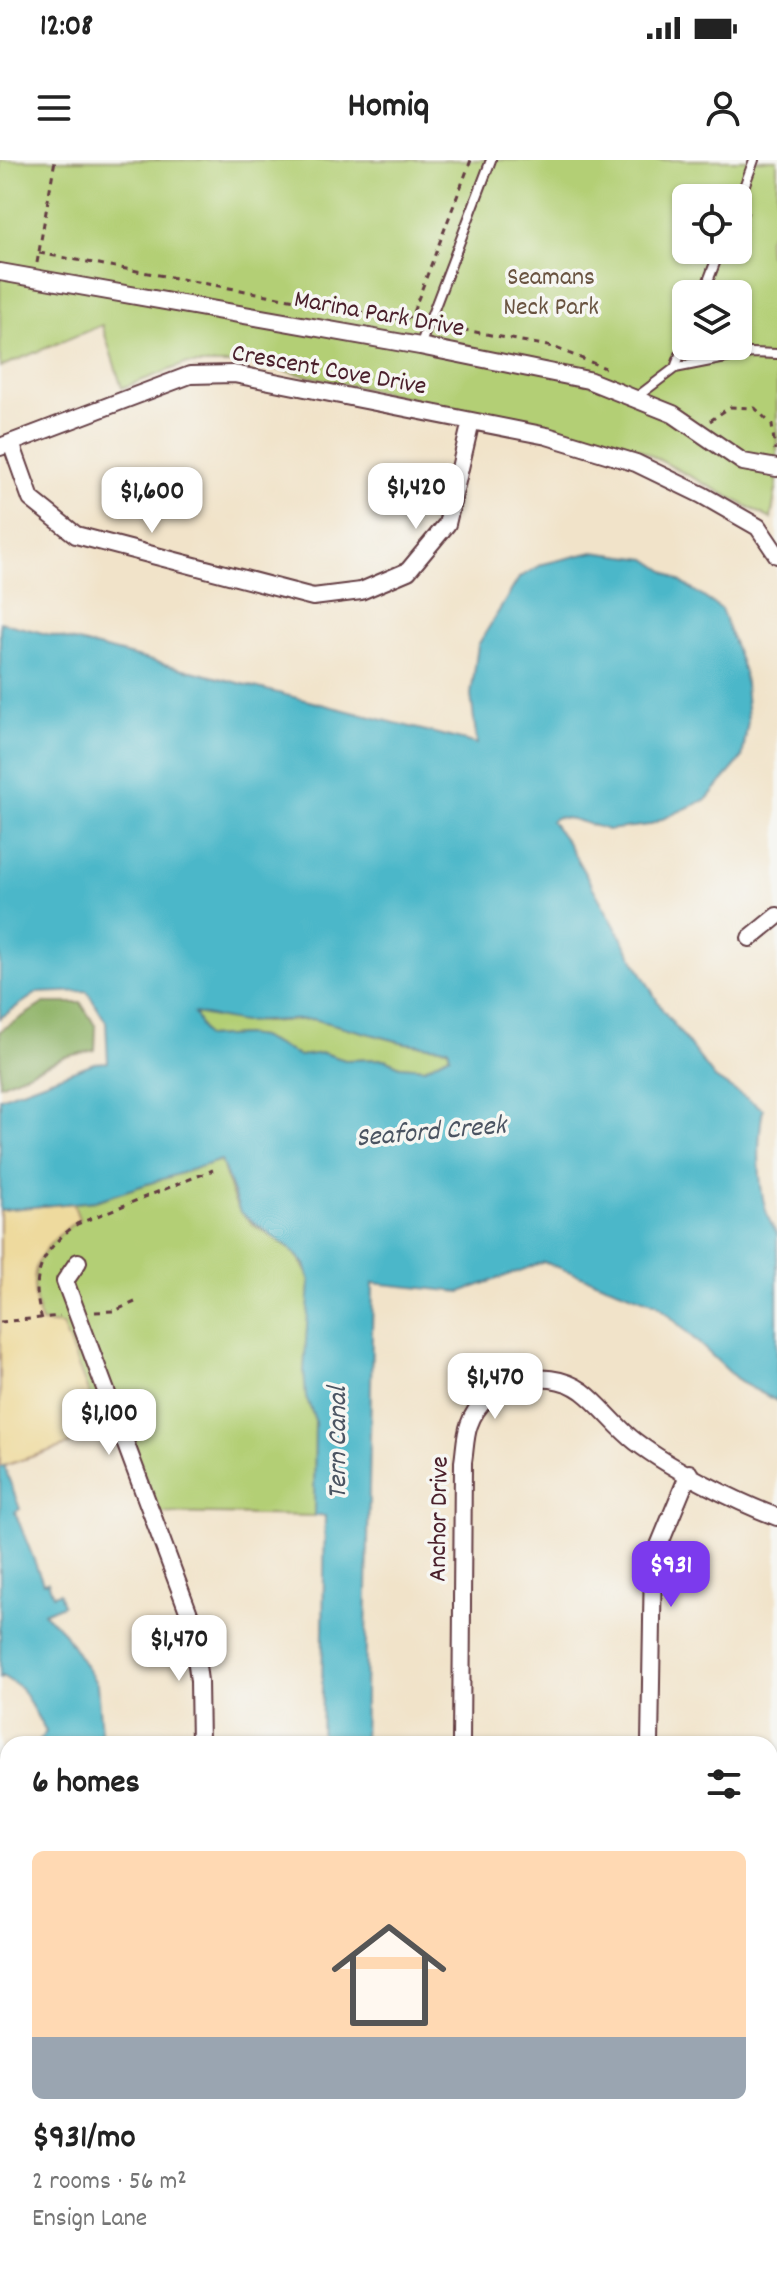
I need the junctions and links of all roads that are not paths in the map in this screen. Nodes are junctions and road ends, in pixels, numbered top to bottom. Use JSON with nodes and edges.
{"nodes":[{"id":1,"x":491,"y":160,"type":"edge"},
{"id":2,"x":754,"y":160,"type":"edge"},
{"id":3,"x":745,"y":184,"type":"edge"},
{"id":4,"x":0,"y":272,"type":"edge"},
{"id":5,"x":420,"y":346,"type":"junction"},
{"id":6,"x":777,"y":354,"type":"edge"},
{"id":7,"x":678,"y":360,"type":"edge"},
{"id":8,"x":675,"y":368,"type":"junction"},
{"id":9,"x":634,"y":399,"type":"junction"},
{"id":10,"x":471,"y":421,"type":"junction"},
{"id":11,"x":5,"y":445,"type":"edge"},
{"id":12,"x":777,"y":468,"type":"edge"},
{"id":13,"x":777,"y":555,"type":"edge"},
{"id":14,"x":777,"y":916,"type":"edge"},
{"id":15,"x":750,"y":938,"type":"dead end"},
{"id":16,"x":78,"y":1262,"type":"dead end"},
{"id":17,"x":689,"y":1473,"type":"junction"},
{"id":18,"x":777,"y":1517,"type":"edge"},
{"id":19,"x":200,"y":1736,"type":"edge"},
{"id":20,"x":461,"y":1736,"type":"edge"},
{"id":21,"x":650,"y":1736,"type":"edge"}],
"edges":[{"from":1,"to":5,"type":"lane"},
{"from":2,"to":3,"type":"lane"},
{"from":4,"to":5,"type":"street","name":"Marina Park Drive"},
{"from":5,"to":9,"type":"street","name":"Marina Park Drive"},
{"from":6,"to":8,"type":"lane"},
{"from":7,"to":8,"type":"lane"},
{"from":8,"to":9,"type":"lane"},
{"from":9,"to":12,"type":"street","name":"Marina Park Drive"},
{"from":10,"to":11,"type":"street","name":"Crescent Cove Drive"},
{"from":10,"to":11,"type":"street"},
{"from":10,"to":13,"type":"street","name":"Crescent Cove Drive"},
{"from":14,"to":15,"type":"street"},
{"from":16,"to":19,"type":"street"},
{"from":17,"to":18,"type":"street","name":"Anchor Drive"},
{"from":17,"to":20,"type":"street","name":"Anchor Drive"},
{"from":17,"to":21,"type":"street"}]}
